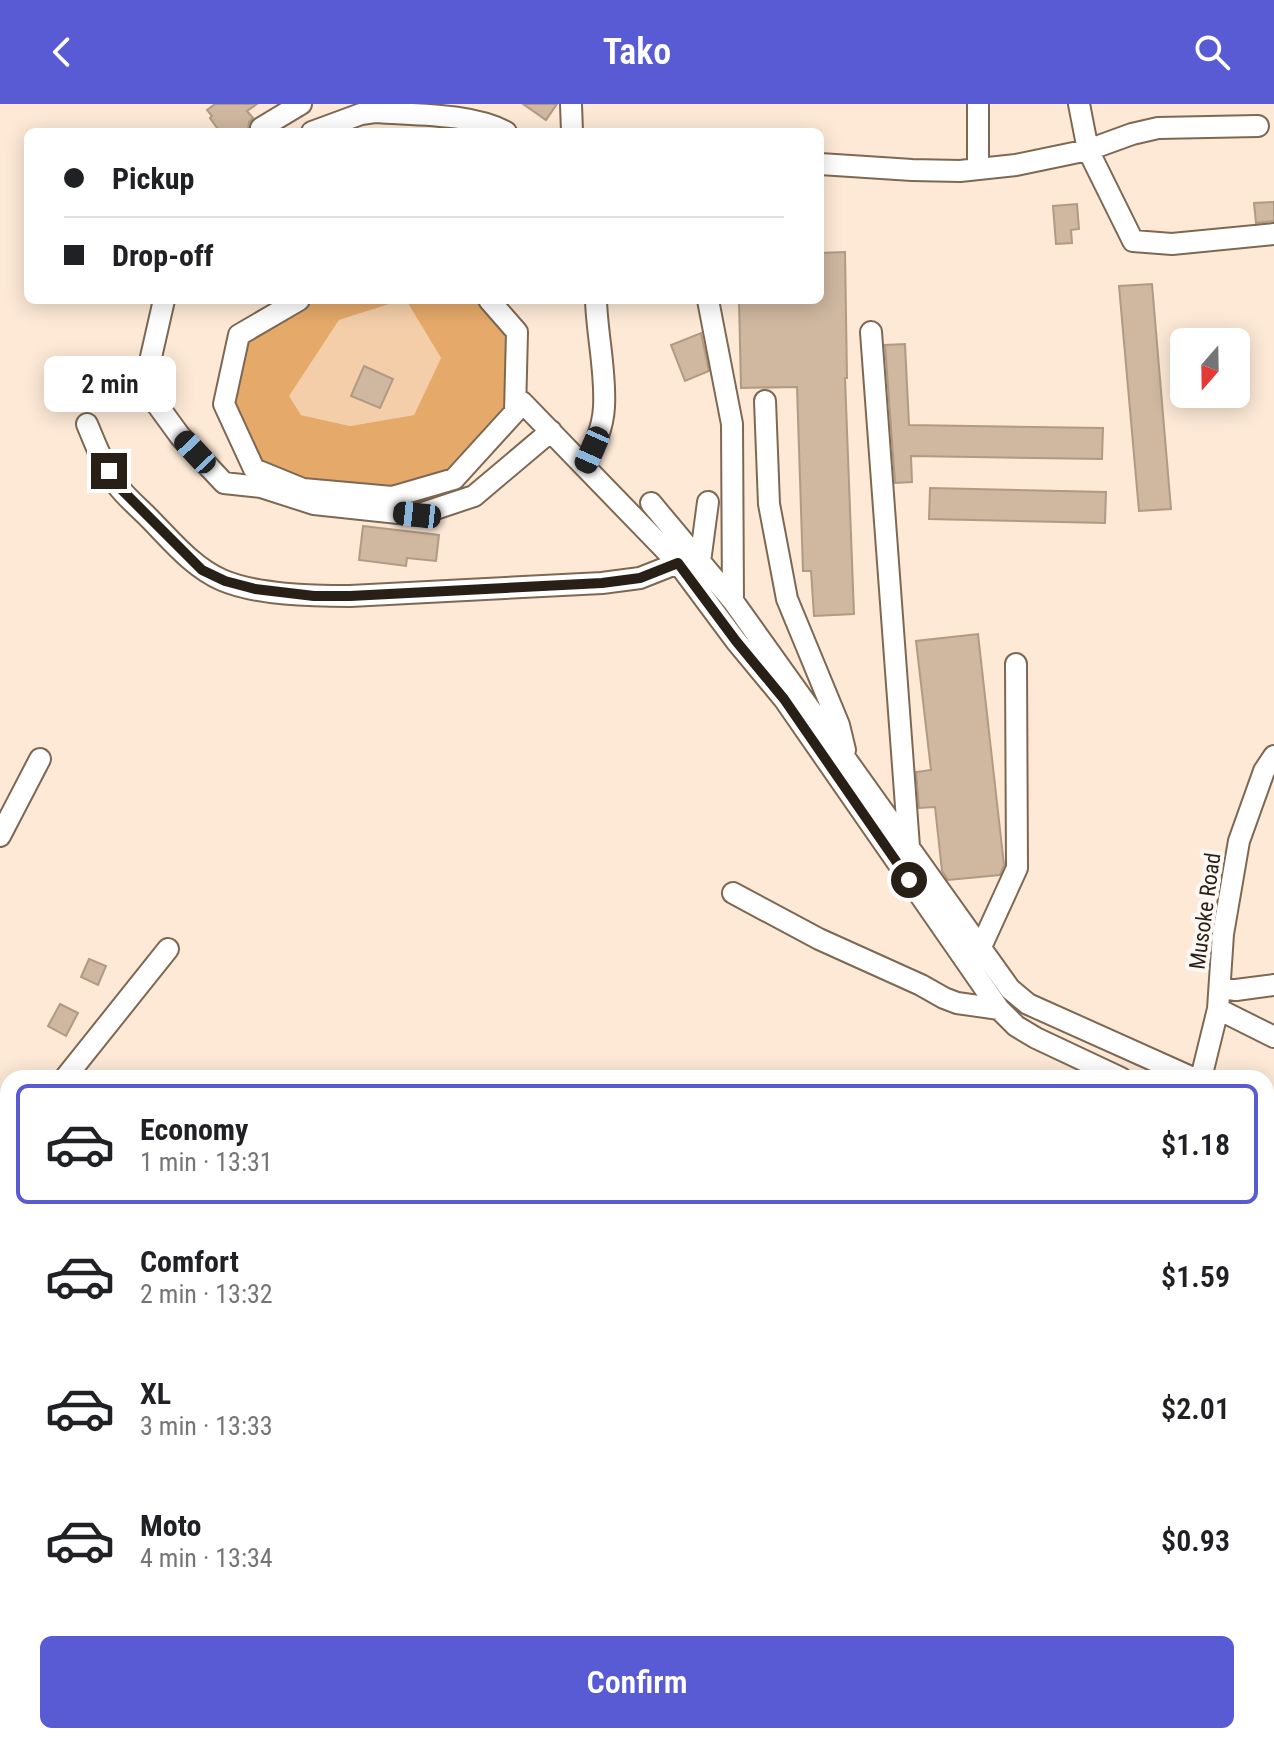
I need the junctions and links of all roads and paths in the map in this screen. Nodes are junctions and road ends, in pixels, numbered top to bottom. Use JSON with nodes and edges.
{"nodes":[{"id":1,"x":301,"y":104,"type":"edge"},
{"id":2,"x":349,"y":104,"type":"edge"},
{"id":3,"x":571,"y":104,"type":"edge"},
{"id":4,"x":978,"y":104,"type":"edge"},
{"id":5,"x":1079,"y":104,"type":"edge"},
{"id":6,"x":375,"y":112,"type":"junction"},
{"id":7,"x":1258,"y":126,"type":"dead end"},
{"id":8,"x":261,"y":128,"type":"dead end"},
{"id":9,"x":323,"y":128,"type":"edge"},
{"id":10,"x":499,"y":128,"type":"edge"},
{"id":11,"x":572,"y":128,"type":"edge"},
{"id":12,"x":1088,"y":150,"type":"junction"},
{"id":13,"x":824,"y":164,"type":"edge"},
{"id":14,"x":978,"y":169,"type":"junction"},
{"id":15,"x":1274,"y":234,"type":"edge"},
{"id":16,"x":163,"y":304,"type":"edge"},
{"id":17,"x":292,"y":304,"type":"edge"},
{"id":18,"x":492,"y":304,"type":"edge"},
{"id":19,"x":590,"y":304,"type":"edge"},
{"id":20,"x":596,"y":304,"type":"edge"},
{"id":21,"x":709,"y":304,"type":"edge"},
{"id":22,"x":597,"y":321,"type":"junction"},
{"id":23,"x":871,"y":332,"type":"dead end"},
{"id":24,"x":765,"y":401,"type":"dead end"},
{"id":25,"x":522,"y":402,"type":"dead end"},
{"id":26,"x":87,"y":424,"type":"dead end"},
{"id":27,"x":551,"y":431,"type":"junction"},
{"id":28,"x":585,"y":466,"type":"junction"},
{"id":29,"x":708,"y":502,"type":"dead end"},
{"id":30,"x":651,"y":503,"type":"dead end"},
{"id":31,"x":700,"y":562,"type":"junction"},
{"id":32,"x":678,"y":563,"type":"junction"},
{"id":33,"x":733,"y":601,"type":"junction"},
{"id":34,"x":1016,"y":664,"type":"dead end"},
{"id":35,"x":1274,"y":756,"type":"edge"},
{"id":36,"x":40,"y":759,"type":"dead end"},
{"id":37,"x":848,"y":762,"type":"junction"},
{"id":38,"x":0,"y":836,"type":"edge"},
{"id":39,"x":909,"y":848,"type":"junction"},
{"id":40,"x":733,"y":893,"type":"dead end"},
{"id":41,"x":168,"y":949,"type":"dead end"},
{"id":42,"x":980,"y":949,"type":"junction"},
{"id":43,"x":1274,"y":985,"type":"edge"},
{"id":44,"x":1220,"y":988,"type":"junction"},
{"id":45,"x":999,"y":1009,"type":"junction"},
{"id":46,"x":1218,"y":1009,"type":"junction"},
{"id":47,"x":1274,"y":1037,"type":"edge"},
{"id":48,"x":71,"y":1070,"type":"edge"},
{"id":49,"x":1104,"y":1070,"type":"edge"},
{"id":50,"x":1175,"y":1070,"type":"edge"},
{"id":51,"x":1203,"y":1070,"type":"edge"}],
"edges":[{"from":1,"to":8,"type":"street"},
{"from":2,"to":6,"type":"street"},
{"from":3,"to":11,"type":"street"},
{"from":4,"to":14,"type":"street"},
{"from":5,"to":12,"type":"street"},
{"from":6,"to":9,"type":"street"},
{"from":6,"to":10,"type":"street"},
{"from":7,"to":12,"type":"street"},
{"from":12,"to":14,"type":"street"},
{"from":12,"to":15,"type":"street"},
{"from":13,"to":14,"type":"street"},
{"from":16,"to":27,"type":"street"},
{"from":17,"to":18,"type":"street"},
{"from":19,"to":22,"type":"street"},
{"from":20,"to":22,"type":"street"},
{"from":21,"to":33,"type":"street"},
{"from":22,"to":28,"type":"street"},
{"from":23,"to":39,"type":"street"},
{"from":24,"to":37,"type":"street"},
{"from":25,"to":27,"type":"street"},
{"from":26,"to":32,"type":"street"},
{"from":27,"to":28,"type":"street"},
{"from":28,"to":32,"type":"street"},
{"from":29,"to":31,"type":"street"},
{"from":30,"to":31,"type":"street"},
{"from":31,"to":33,"type":"street"},
{"from":32,"to":45,"type":"street"},
{"from":33,"to":37,"type":"street"},
{"from":34,"to":42,"type":"street"},
{"from":35,"to":44,"type":"street","name":"Musoke Road"},
{"from":36,"to":38,"type":"street"},
{"from":37,"to":39,"type":"street"},
{"from":39,"to":42,"type":"street"},
{"from":40,"to":45,"type":"street"},
{"from":41,"to":48,"type":"street"},
{"from":42,"to":50,"type":"street"},
{"from":43,"to":44,"type":"street"},
{"from":44,"to":46,"type":"street","name":"Musoke Road"},
{"from":45,"to":49,"type":"street"},
{"from":46,"to":47,"type":"street"},
{"from":46,"to":51,"type":"street","name":"Musoke Road"}]}
